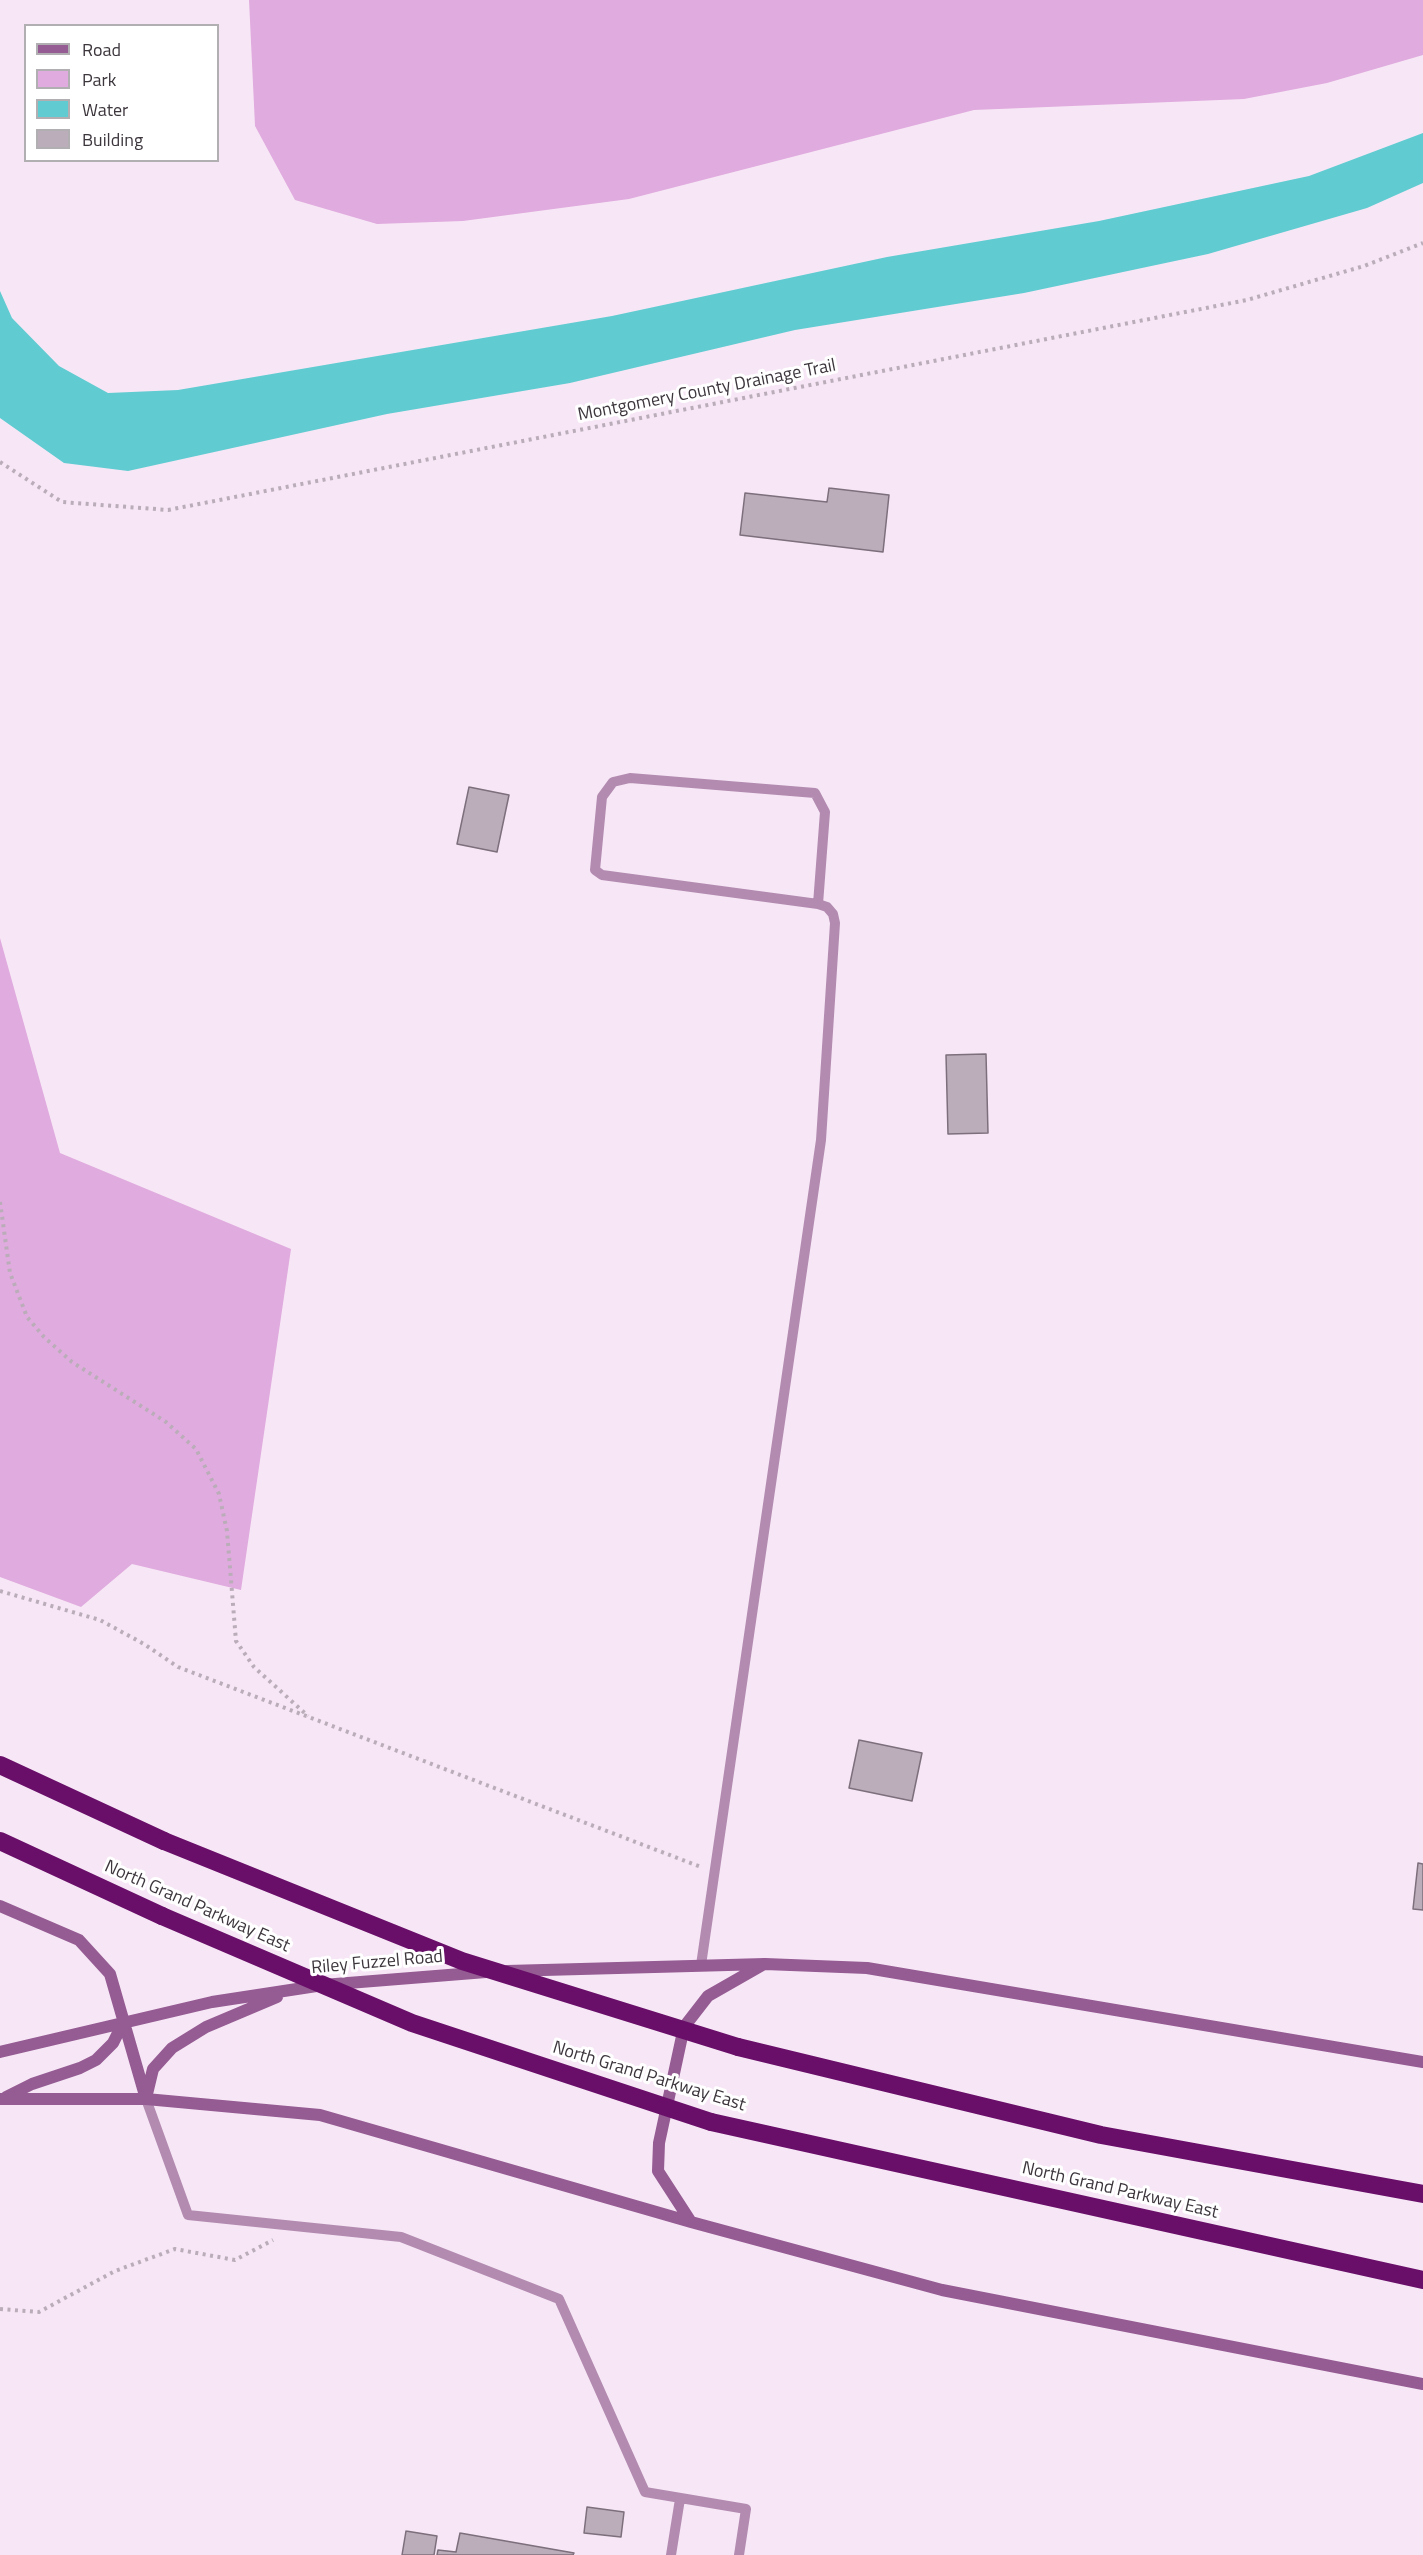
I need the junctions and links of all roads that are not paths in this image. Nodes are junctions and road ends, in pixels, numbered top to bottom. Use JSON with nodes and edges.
{"nodes":[{"id":1,"x":818,"y":904,"type":"junction"},
{"id":2,"x":0,"y":1766,"type":"edge"},
{"id":3,"x":0,"y":1841,"type":"edge"},
{"id":4,"x":0,"y":1906,"type":"edge"},
{"id":5,"x":765,"y":1964,"type":"junction"},
{"id":6,"x":701,"y":1965,"type":"junction"},
{"id":7,"x":302,"y":1988,"type":"junction"},
{"id":8,"x":124,"y":2021,"type":"junction"},
{"id":9,"x":0,"y":2052,"type":"edge"},
{"id":10,"x":1423,"y":2062,"type":"edge"},
{"id":11,"x":1,"y":2099,"type":"edge"},
{"id":12,"x":146,"y":2099,"type":"junction"},
{"id":13,"x":1423,"y":2194,"type":"edge"},
{"id":14,"x":691,"y":2222,"type":"junction"},
{"id":15,"x":1423,"y":2280,"type":"edge"},
{"id":16,"x":1423,"y":2384,"type":"edge"},
{"id":17,"x":680,"y":2499,"type":"junction"},
{"id":18,"x":671,"y":2555,"type":"edge"},
{"id":19,"x":739,"y":2555,"type":"edge"}],
"edges":[{"from":1,"to":1,"type":"lane"},
{"from":1,"to":6,"type":"lane"},
{"from":2,"to":13,"type":"highway","bridge":true},
{"from":3,"to":15,"type":"highway","name":"North Grand Parkway East","bridge":true},
{"from":4,"to":8,"type":"main road"},
{"from":5,"to":6,"type":"main road","name":"Riley Fuzzel Road"},
{"from":5,"to":10,"type":"main road"},
{"from":5,"to":14,"type":"main road"},
{"from":6,"to":7,"type":"main road","name":"Riley Fuzzel Road"},
{"from":7,"to":8,"type":"main road","name":"Riley Fuzzel Road"},
{"from":7,"to":12,"type":"main road"},
{"from":8,"to":9,"type":"main road","name":"Riley Fuzzel Road"},
{"from":8,"to":11,"type":"main road"},
{"from":8,"to":12,"type":"main road"},
{"from":11,"to":12,"type":"main road"},
{"from":12,"to":14,"type":"main road"},
{"from":12,"to":17,"type":"lane"},
{"from":14,"to":16,"type":"main road"},
{"from":17,"to":18,"type":"lane"},
{"from":17,"to":19,"type":"lane"}]}
